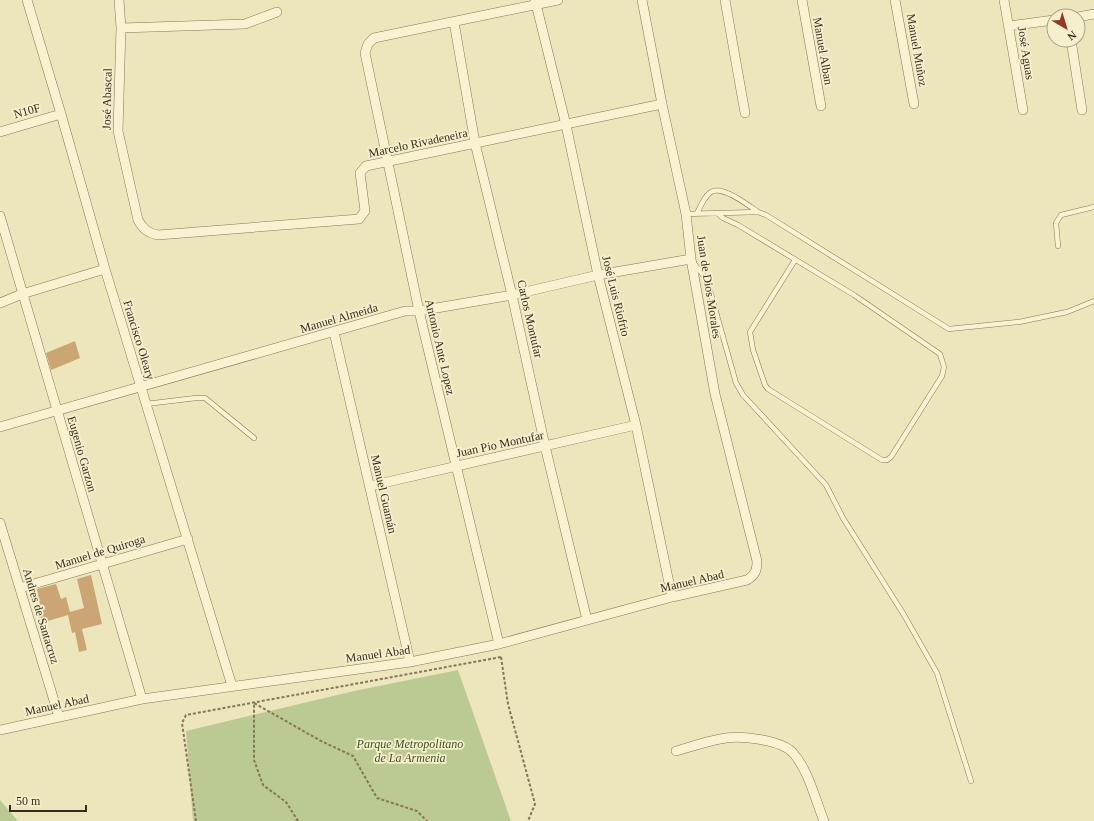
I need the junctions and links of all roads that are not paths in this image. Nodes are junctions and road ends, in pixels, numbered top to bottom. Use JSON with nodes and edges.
{"nodes":[{"id":1,"x":27,"y":0,"type":"edge"},
{"id":2,"x":119,"y":0,"type":"edge"},
{"id":3,"x":558,"y":0,"type":"edge"},
{"id":4,"x":642,"y":0,"type":"edge"},
{"id":5,"x":725,"y":0,"type":"edge"},
{"id":6,"x":802,"y":0,"type":"edge"},
{"id":7,"x":895,"y":0,"type":"edge"},
{"id":8,"x":1004,"y":0,"type":"edge"},
{"id":9,"x":535,"y":2,"type":"edge"},
{"id":10,"x":278,"y":12,"type":"dead end"},
{"id":11,"x":1046,"y":21,"type":"edge"},
{"id":12,"x":454,"y":22,"type":"junction"},
{"id":13,"x":1009,"y":26,"type":"junction"},
{"id":14,"x":121,"y":28,"type":"junction"},
{"id":15,"x":1072,"y":48,"type":"edge"},
{"id":16,"x":662,"y":104,"type":"junction"},
{"id":17,"x":914,"y":104,"type":"dead end"},
{"id":18,"x":821,"y":106,"type":"dead end"},
{"id":19,"x":1023,"y":110,"type":"dead end"},
{"id":20,"x":1082,"y":110,"type":"dead end"},
{"id":21,"x":745,"y":113,"type":"dead end"},
{"id":22,"x":61,"y":114,"type":"junction"},
{"id":23,"x":566,"y":125,"type":"junction"},
{"id":24,"x":0,"y":132,"type":"edge"},
{"id":25,"x":475,"y":144,"type":"junction"},
{"id":26,"x":387,"y":162,"type":"junction"},
{"id":27,"x":1094,"y":207,"type":"edge"},
{"id":28,"x":758,"y":212,"type":"junction"},
{"id":29,"x":697,"y":213,"type":"junction"},
{"id":30,"x":718,"y":213,"type":"junction"},
{"id":31,"x":686,"y":214,"type":"junction"},
{"id":32,"x":0,"y":216,"type":"edge"},
{"id":33,"x":138,"y":220,"type":"joint"},
{"id":34,"x":1058,"y":246,"type":"dead end"},
{"id":35,"x":691,"y":259,"type":"junction"},
{"id":36,"x":795,"y":260,"type":"junction"},
{"id":37,"x":105,"y":269,"type":"junction"},
{"id":38,"x":598,"y":275,"type":"junction"},
{"id":39,"x":22,"y":294,"type":"junction"},
{"id":40,"x":512,"y":295,"type":"junction"},
{"id":41,"x":1094,"y":301,"type":"edge"},
{"id":42,"x":0,"y":303,"type":"edge"},
{"id":43,"x":419,"y":311,"type":"junction"},
{"id":44,"x":334,"y":332,"type":"junction"},
{"id":45,"x":140,"y":387,"type":"junction"},
{"id":46,"x":146,"y":404,"type":"junction"},
{"id":47,"x":56,"y":411,"type":"junction"},
{"id":48,"x":636,"y":425,"type":"junction"},
{"id":49,"x":0,"y":427,"type":"edge"},
{"id":50,"x":254,"y":438,"type":"dead end"},
{"id":51,"x":545,"y":446,"type":"junction"},
{"id":52,"x":455,"y":466,"type":"junction"},
{"id":53,"x":370,"y":486,"type":"junction"},
{"id":54,"x":0,"y":523,"type":"edge"},
{"id":55,"x":188,"y":539,"type":"junction"},
{"id":56,"x":102,"y":565,"type":"junction"},
{"id":57,"x":754,"y":576,"type":"joint"},
{"id":58,"x":20,"y":588,"type":"junction"},
{"id":59,"x":672,"y":597,"type":"junction"},
{"id":60,"x":587,"y":620,"type":"junction"},
{"id":61,"x":499,"y":644,"type":"junction"},
{"id":62,"x":410,"y":662,"type":"junction"},
{"id":63,"x":232,"y":686,"type":"junction"},
{"id":64,"x":142,"y":699,"type":"junction"},
{"id":65,"x":59,"y":717,"type":"junction"},
{"id":66,"x":0,"y":730,"type":"edge"},
{"id":67,"x":676,"y":751,"type":"dead end"},
{"id":68,"x":970,"y":781,"type":"dead end"},
{"id":69,"x":824,"y":821,"type":"edge"}],
"edges":[{"from":1,"to":22,"type":"street","name":"Francisco Oleary"},
{"from":2,"to":14,"type":"street","name":"José Abascal"},
{"from":3,"to":9,"type":"street"},
{"from":4,"to":16,"type":"street","name":"Juan de Dios Morales"},
{"from":5,"to":21,"type":"street"},
{"from":6,"to":18,"type":"street","name":"Manuel Alban"},
{"from":7,"to":17,"type":"street","name":"Manuel Muñoz"},
{"from":8,"to":13,"type":"street","name":"José Aguas"},
{"from":9,"to":12,"type":"street"},
{"from":9,"to":23,"type":"street","name":"José Luis Riofrio"},
{"from":10,"to":14,"type":"street"},
{"from":11,"to":13,"type":"street"},
{"from":12,"to":25,"type":"street","name":"Carlos Montufar"},
{"from":12,"to":26,"type":"street","name":"Antonio Ante Lopez"},
{"from":13,"to":19,"type":"street","name":"José Aguas"},
{"from":14,"to":33,"type":"street","name":"José Abascal"},
{"from":15,"to":20,"type":"street"},
{"from":16,"to":23,"type":"street","name":"Marcelo Rivadeneira"},
{"from":16,"to":31,"type":"street","name":"Juan de Dios Morales"},
{"from":22,"to":24,"type":"street","name":"N10F"},
{"from":22,"to":37,"type":"street","name":"Francisco Oleary"},
{"from":23,"to":25,"type":"street","name":"Marcelo Rivadeneira"},
{"from":23,"to":38,"type":"street","name":"José Luis Riofrio"},
{"from":25,"to":26,"type":"street","name":"Marcelo Rivadeneira"},
{"from":25,"to":40,"type":"street","name":"Carlos Montufar"},
{"from":26,"to":33,"type":"street","name":"Marcelo Rivadeneira"},
{"from":26,"to":43,"type":"street","name":"Antonio Ante Lopez"},
{"from":27,"to":34,"type":"lane"},
{"from":28,"to":29,"type":"lane"},
{"from":28,"to":30,"type":"lane"},
{"from":28,"to":41,"type":"lane"},
{"from":29,"to":30,"type":"lane"},
{"from":29,"to":31,"type":"lane"},
{"from":30,"to":36,"type":"lane"},
{"from":31,"to":35,"type":"street","name":"Juan de Dios Morales"},
{"from":32,"to":39,"type":"street","name":"Eugenio Garzon"},
{"from":35,"to":38,"type":"street","name":"Manuel Almeida"},
{"from":35,"to":57,"type":"street","name":"Juan de Dios Morales"},
{"from":35,"to":68,"type":"lane"},
{"from":36,"to":36,"type":"lane"},
{"from":37,"to":39,"type":"street"},
{"from":37,"to":45,"type":"street","name":"Francisco Oleary"},
{"from":38,"to":40,"type":"street","name":"Manuel Almeida"},
{"from":38,"to":48,"type":"street","name":"José Luis Riofrio"},
{"from":39,"to":42,"type":"street"},
{"from":39,"to":47,"type":"street","name":"Eugenio Garzon"},
{"from":40,"to":43,"type":"street","name":"Manuel Almeida"},
{"from":40,"to":51,"type":"street","name":"Carlos Montufar"},
{"from":43,"to":44,"type":"street","name":"Manuel Almeida"},
{"from":43,"to":52,"type":"street","name":"Antonio Ante Lopez"},
{"from":44,"to":45,"type":"street","name":"Manuel Almeida"},
{"from":44,"to":53,"type":"street","name":"Manuel Guamán"},
{"from":45,"to":46,"type":"street","name":"Francisco Oleary"},
{"from":45,"to":47,"type":"street","name":"Manuel Almeida"},
{"from":46,"to":50,"type":"lane"},
{"from":46,"to":55,"type":"street","name":"Francisco Oleary"},
{"from":47,"to":49,"type":"street","name":"Manuel Almeida"},
{"from":47,"to":56,"type":"street","name":"Eugenio Garzon"},
{"from":48,"to":51,"type":"street","name":"Juan Pio Montufar"},
{"from":48,"to":59,"type":"street","name":"José Luis Riofrio"},
{"from":51,"to":52,"type":"street","name":"Juan Pio Montufar"},
{"from":51,"to":60,"type":"street","name":"Carlos Montufar"},
{"from":52,"to":53,"type":"street","name":"Juan Pio Montufar"},
{"from":52,"to":61,"type":"street","name":"Antonio Ante Lopez"},
{"from":53,"to":62,"type":"street","name":"Manuel Guamán"},
{"from":54,"to":58,"type":"street","name":"Andres de Santacruz"},
{"from":55,"to":56,"type":"street","name":"Manuel de Quiroga"},
{"from":55,"to":63,"type":"street","name":"Francisco Oleary"},
{"from":56,"to":58,"type":"street","name":"Manuel de Quiroga"},
{"from":56,"to":64,"type":"street","name":"Eugenio Garzon"},
{"from":57,"to":59,"type":"street","name":"Manuel Abad"},
{"from":58,"to":65,"type":"street","name":"Andres de Santacruz"},
{"from":59,"to":60,"type":"street","name":"Manuel Abad"},
{"from":60,"to":61,"type":"street","name":"Manuel Abad"},
{"from":61,"to":62,"type":"street","name":"Manuel Abad"},
{"from":62,"to":63,"type":"street","name":"Manuel Abad"},
{"from":63,"to":64,"type":"street","name":"Manuel Abad"},
{"from":64,"to":65,"type":"street","name":"Manuel Abad"},
{"from":65,"to":66,"type":"street","name":"Manuel Abad"},
{"from":67,"to":69,"type":"street"}]}
